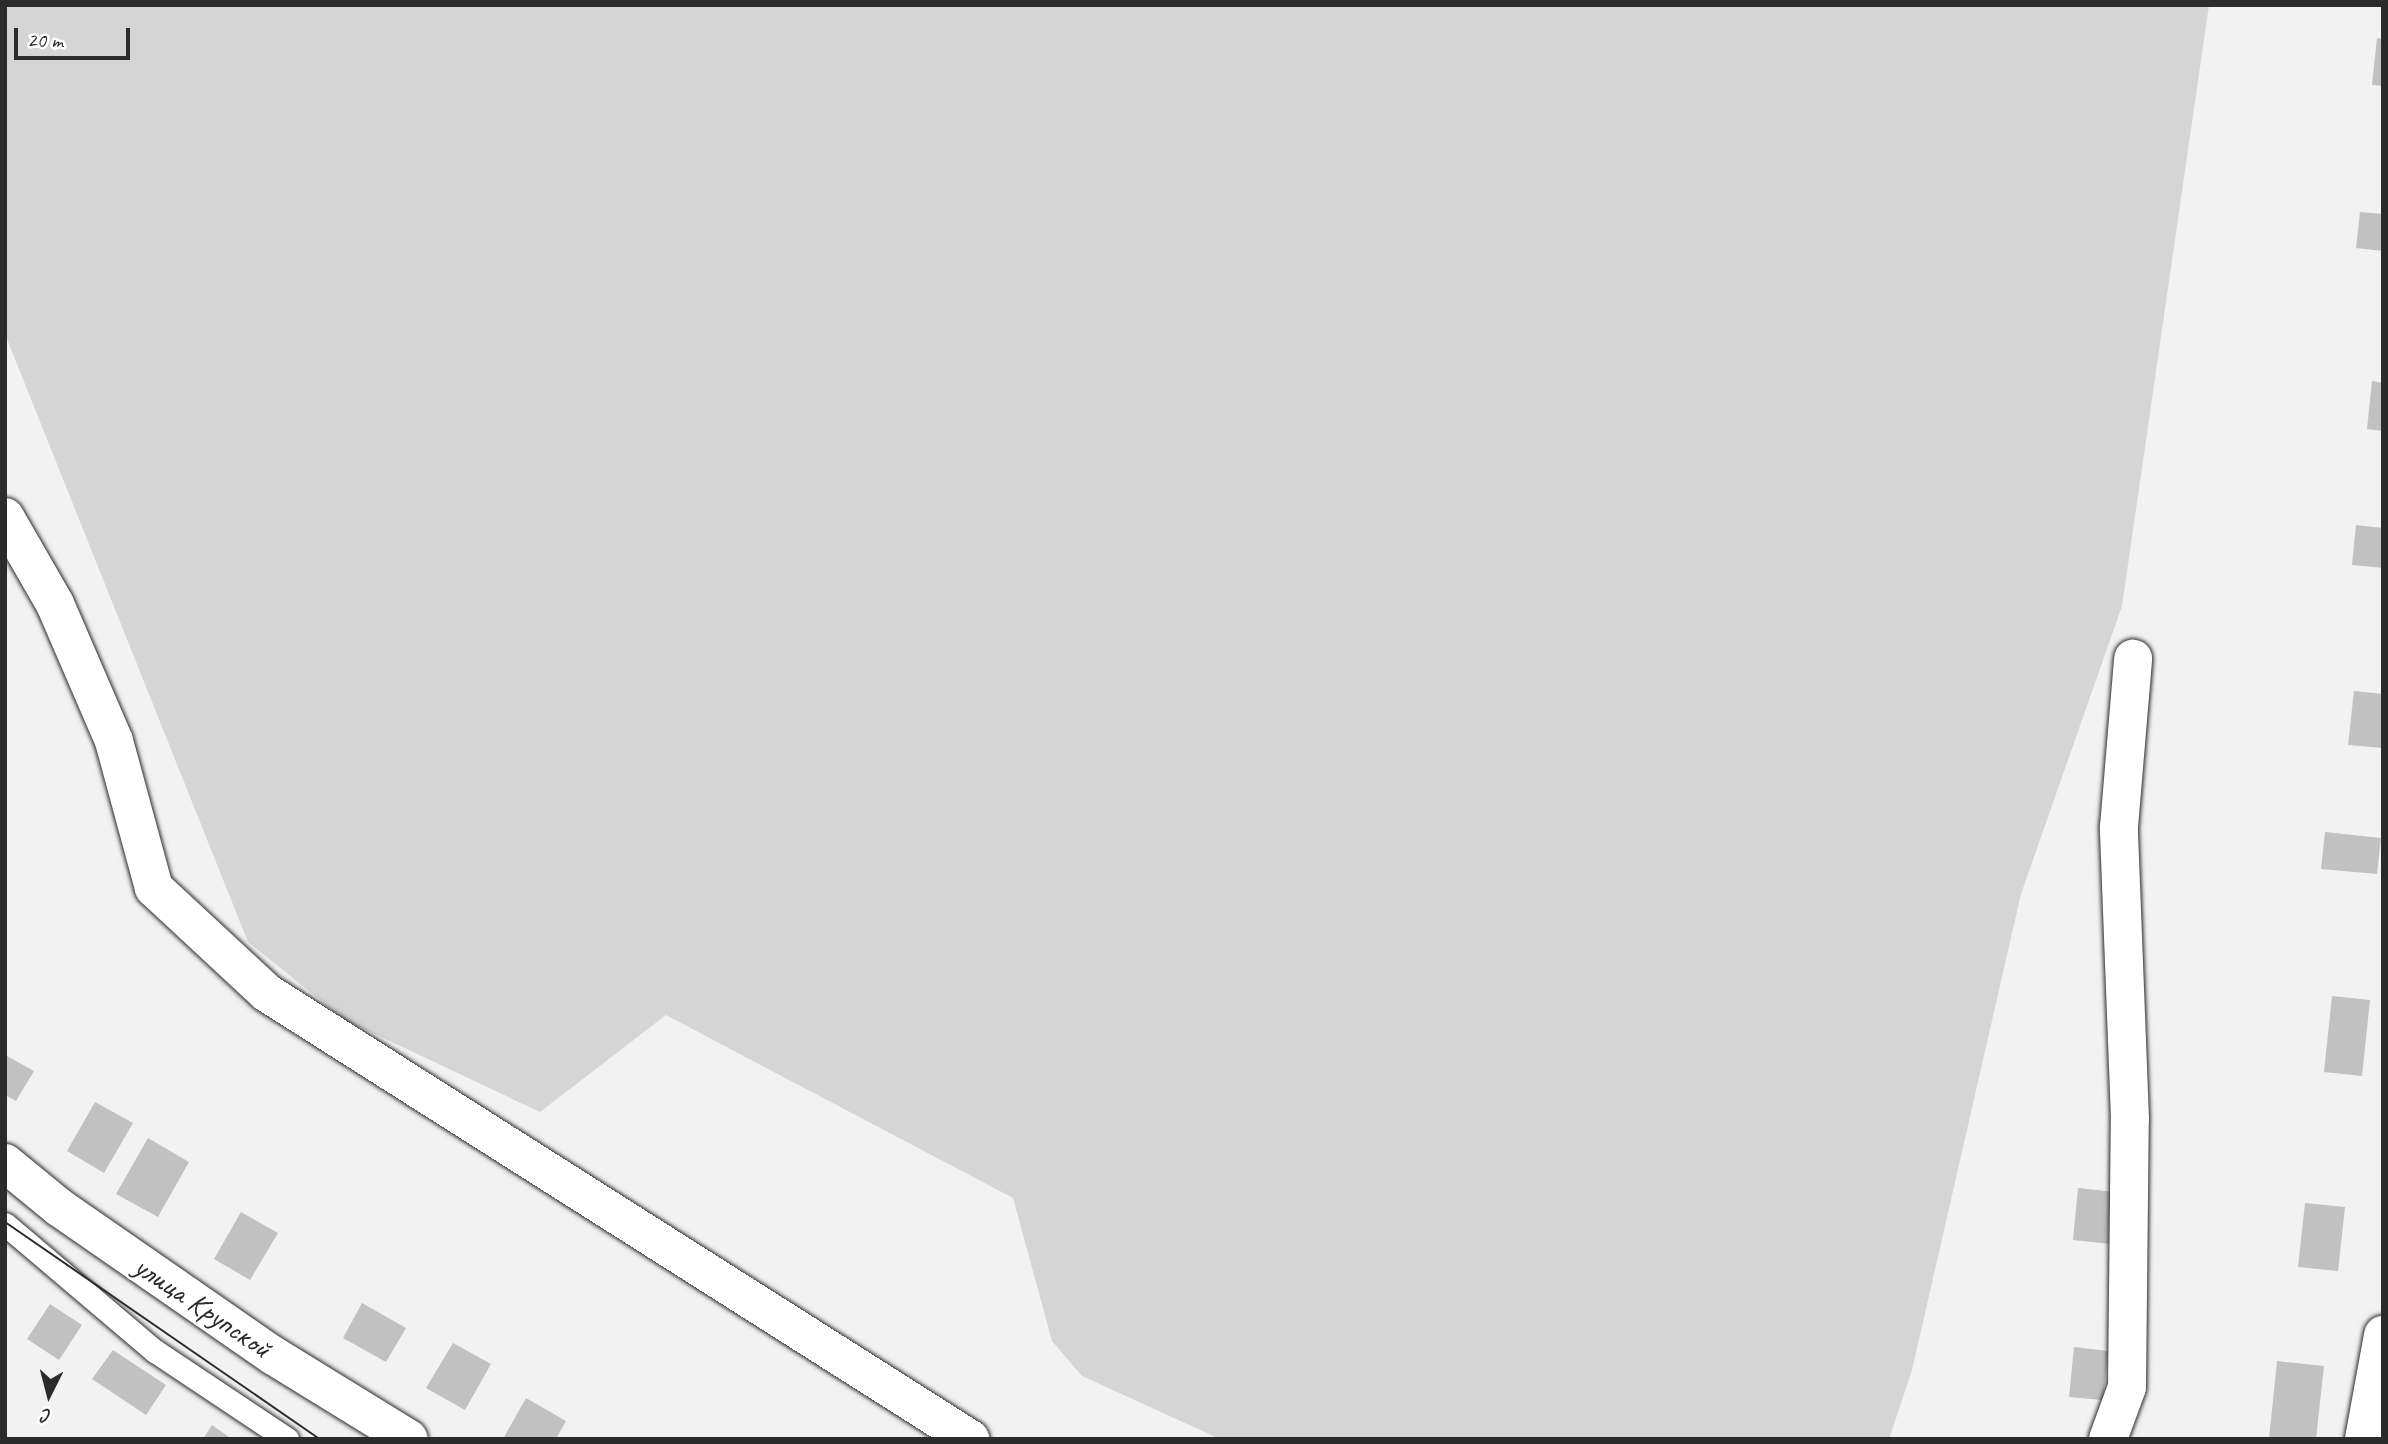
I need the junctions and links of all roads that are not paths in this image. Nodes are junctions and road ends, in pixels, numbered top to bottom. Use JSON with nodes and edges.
{"nodes":[{"id":1,"x":5,"y":517,"type":"edge"},
{"id":2,"x":2133,"y":659,"type":"dead end"},
{"id":3,"x":5,"y":1163,"type":"edge"},
{"id":4,"x":5,"y":1224,"type":"edge"},
{"id":5,"x":2383,"y":1335,"type":"edge"},
{"id":6,"x":287,"y":1439,"type":"edge"},
{"id":7,"x":409,"y":1439,"type":"edge"},
{"id":8,"x":970,"y":1439,"type":"edge"},
{"id":9,"x":2108,"y":1439,"type":"edge"},
{"id":10,"x":2364,"y":1439,"type":"edge"}],
"edges":[{"from":1,"to":8,"type":"street"},
{"from":2,"to":9,"type":"street"},
{"from":3,"to":7,"type":"street","name":"улица Крупской"},
{"from":4,"to":6,"type":"lane"},
{"from":5,"to":10,"type":"street"}]}
